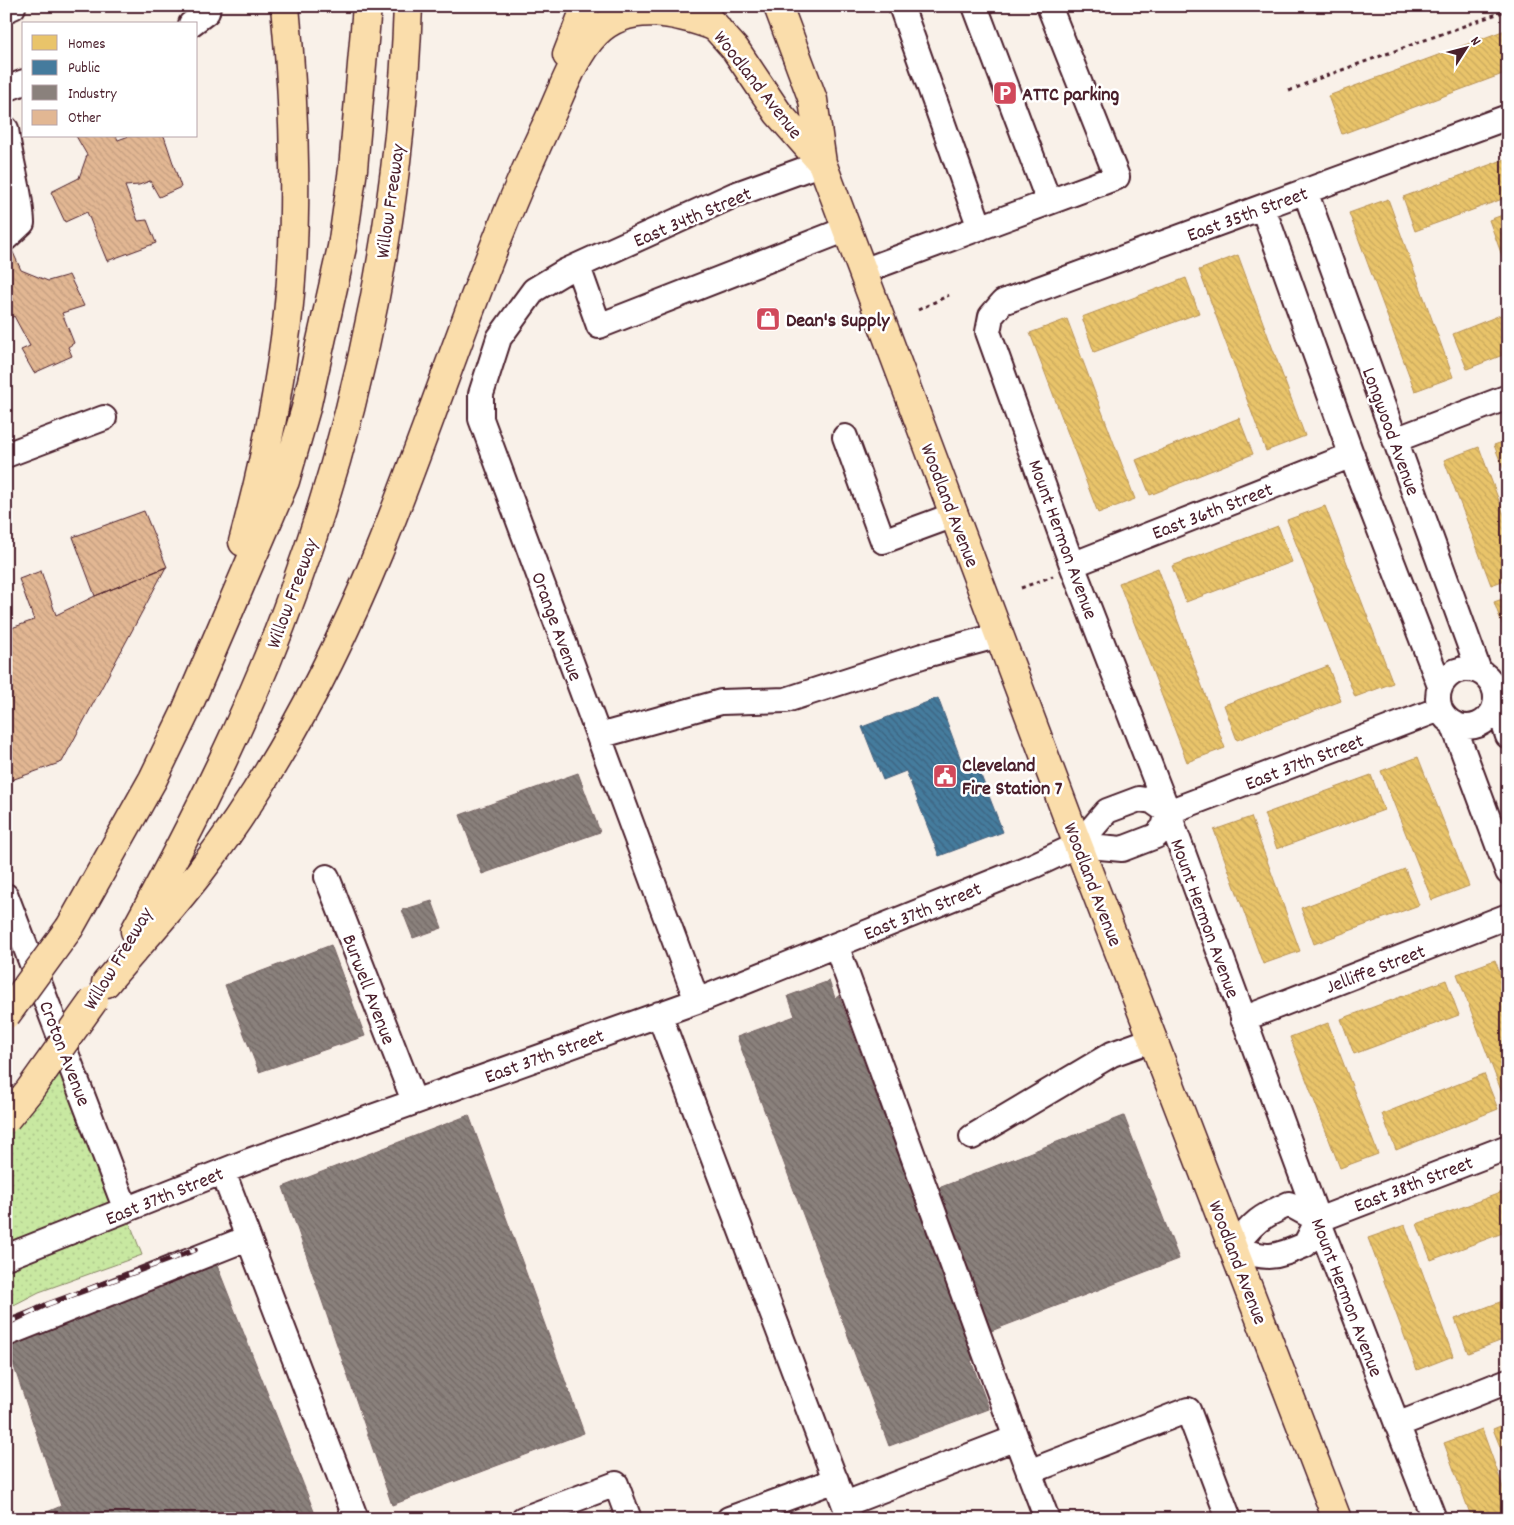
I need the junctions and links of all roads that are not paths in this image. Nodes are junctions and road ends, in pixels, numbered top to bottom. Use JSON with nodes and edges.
{"nodes":[{"id":1,"x":208,"y":6,"type":"edge"},
{"id":2,"x":285,"y":6,"type":"edge"},
{"id":3,"x":367,"y":6,"type":"edge"},
{"id":4,"x":408,"y":6,"type":"edge"},
{"id":5,"x":586,"y":6,"type":"edge"},
{"id":6,"x":696,"y":6,"type":"edge"},
{"id":7,"x":778,"y":6,"type":"edge"},
{"id":8,"x":901,"y":6,"type":"edge"},
{"id":9,"x":975,"y":6,"type":"edge"},
{"id":10,"x":1049,"y":6,"type":"edge"},
{"id":11,"x":194,"y":22,"type":"edge"},
{"id":12,"x":716,"y":27,"type":"junction"},
{"id":13,"x":22,"y":83,"type":"edge"},
{"id":14,"x":6,"y":89,"type":"edge"},
{"id":15,"x":1508,"y":117,"type":"edge"},
{"id":16,"x":6,"y":129,"type":"edge"},
{"id":17,"x":534,"y":152,"type":"junction"},
{"id":18,"x":822,"y":163,"type":"junction"},
{"id":19,"x":8,"y":165,"type":"edge"},
{"id":20,"x":1305,"y":191,"type":"junction"},
{"id":21,"x":1049,"y":202,"type":"junction"},
{"id":22,"x":1263,"y":208,"type":"junction"},
{"id":23,"x":980,"y":228,"type":"junction"},
{"id":24,"x":848,"y":229,"type":"junction"},
{"id":25,"x":6,"y":238,"type":"edge"},
{"id":26,"x":571,"y":269,"type":"junction"},
{"id":27,"x":864,"y":271,"type":"junction"},
{"id":28,"x":991,"y":316,"type":"joint"},
{"id":29,"x":1508,"y":396,"type":"edge"},
{"id":30,"x":104,"y":418,"type":"dead end"},
{"id":31,"x":845,"y":437,"type":"dead end"},
{"id":32,"x":1395,"y":440,"type":"junction"},
{"id":33,"x":6,"y":455,"type":"edge"},
{"id":34,"x":1352,"y":455,"type":"junction"},
{"id":35,"x":954,"y":515,"type":"junction"},
{"id":36,"x":1063,"y":571,"type":"junction"},
{"id":37,"x":220,"y":631,"type":"junction"},
{"id":38,"x":1000,"y":635,"type":"junction"},
{"id":39,"x":1494,"y":680,"type":"edge"},
{"id":40,"x":1444,"y":706,"type":"junction"},
{"id":41,"x":1493,"y":712,"type":"junction"},
{"id":42,"x":598,"y":736,"type":"junction"},
{"id":43,"x":1508,"y":736,"type":"edge"},
{"id":44,"x":1168,"y":812,"type":"junction"},
{"id":45,"x":1078,"y":845,"type":"junction"},
{"id":46,"x":1508,"y":872,"type":"edge"},
{"id":47,"x":327,"y":877,"type":"dead end"},
{"id":48,"x":7,"y":902,"type":"edge"},
{"id":49,"x":1508,"y":916,"type":"edge"},
{"id":50,"x":836,"y":944,"type":"junction"},
{"id":51,"x":100,"y":991,"type":"junction"},
{"id":52,"x":696,"y":1001,"type":"junction"},
{"id":53,"x":659,"y":1014,"type":"junction"},
{"id":54,"x":6,"y":1015,"type":"edge"},
{"id":55,"x":1243,"y":1020,"type":"junction"},
{"id":56,"x":1154,"y":1039,"type":"junction"},
{"id":57,"x":414,"y":1101,"type":"junction"},
{"id":58,"x":6,"y":1119,"type":"edge"},
{"id":59,"x":972,"y":1137,"type":"dead end"},
{"id":60,"x":1508,"y":1148,"type":"edge"},
{"id":61,"x":223,"y":1172,"type":"junction"},
{"id":62,"x":126,"y":1210,"type":"junction"},
{"id":63,"x":1318,"y":1220,"type":"junction"},
{"id":64,"x":248,"y":1238,"type":"junction"},
{"id":65,"x":1234,"y":1248,"type":"junction"},
{"id":66,"x":6,"y":1257,"type":"edge"},
{"id":67,"x":6,"y":1334,"type":"edge"},
{"id":68,"x":1508,"y":1381,"type":"edge"},
{"id":69,"x":1397,"y":1425,"type":"junction"},
{"id":70,"x":1016,"y":1438,"type":"junction"},
{"id":71,"x":1029,"y":1472,"type":"junction"},
{"id":72,"x":836,"y":1480,"type":"junction"},
{"id":73,"x":848,"y":1512,"type":"edge"},
{"id":74,"x":356,"y":1519,"type":"edge"},
{"id":75,"x":523,"y":1519,"type":"edge"},
{"id":76,"x":629,"y":1519,"type":"edge"},
{"id":77,"x":729,"y":1519,"type":"edge"},
{"id":78,"x":1047,"y":1519,"type":"edge"},
{"id":79,"x":1229,"y":1519,"type":"edge"},
{"id":80,"x":1337,"y":1519,"type":"edge"},
{"id":81,"x":1434,"y":1519,"type":"edge"}],
"edges":[{"from":1,"to":11,"type":"street"},
{"from":2,"to":37,"type":"main road"},
{"from":3,"to":37,"type":"main road","name":"Willow Freeway"},
{"from":4,"to":51,"type":"main road","name":"Willow Freeway"},
{"from":5,"to":17,"type":"main road"},
{"from":6,"to":12,"type":"main road","name":"Woodland Avenue"},
{"from":7,"to":18,"type":"main road","name":"Woodland Avenue"},
{"from":8,"to":23,"type":"street"},
{"from":9,"to":21,"type":"street"},
{"from":10,"to":21,"type":"street"},
{"from":12,"to":17,"type":"main road"},
{"from":12,"to":18,"type":"main road","name":"Woodland Avenue"},
{"from":13,"to":14,"type":"street"},
{"from":15,"to":20,"type":"street","name":"East 35th Street"},
{"from":16,"to":19,"type":"street"},
{"from":17,"to":51,"type":"main road"},
{"from":18,"to":24,"type":"main road","name":"Woodland Avenue"},
{"from":18,"to":26,"type":"street","name":"East 34th Street"},
{"from":19,"to":25,"type":"street"},
{"from":20,"to":22,"type":"street","name":"East 35th Street"},
{"from":20,"to":32,"type":"street","name":"Longwood Avenue"},
{"from":21,"to":23,"type":"street"},
{"from":22,"to":28,"type":"street","name":"East 35th Street"},
{"from":22,"to":34,"type":"street"},
{"from":23,"to":27,"type":"street"},
{"from":24,"to":26,"type":"street"},
{"from":24,"to":27,"type":"main road","name":"Woodland Avenue"},
{"from":26,"to":42,"type":"street","name":"Orange Avenue"},
{"from":27,"to":35,"type":"main road","name":"Woodland Avenue"},
{"from":28,"to":36,"type":"street","name":"Mount Hermon Avenue"},
{"from":29,"to":32,"type":"street"},
{"from":30,"to":33,"type":"street"},
{"from":31,"to":35,"type":"street"},
{"from":32,"to":39,"type":"street","name":"Longwood Avenue"},
{"from":34,"to":36,"type":"street","name":"East 36th Street"},
{"from":34,"to":40,"type":"street"},
{"from":35,"to":38,"type":"main road","name":"Woodland Avenue"},
{"from":36,"to":44,"type":"street","name":"Mount Hermon Avenue"},
{"from":37,"to":54,"type":"main road","name":"Willow Freeway","bridge":true},
{"from":38,"to":42,"type":"street"},
{"from":38,"to":45,"type":"main road","name":"Woodland Avenue"},
{"from":39,"to":40,"type":"street"},
{"from":39,"to":41,"type":"street"},
{"from":40,"to":41,"type":"street"},
{"from":40,"to":44,"type":"street","name":"East 37th Street"},
{"from":40,"to":46,"type":"street"},
{"from":41,"to":43,"type":"street"},
{"from":42,"to":52,"type":"street","name":"Orange Avenue"},
{"from":44,"to":45,"type":"street","name":"East 37th Street"},
{"from":44,"to":45,"type":"street","name":"East 37th Street"},
{"from":44,"to":55,"type":"street","name":"Mount Hermon Avenue"},
{"from":45,"to":50,"type":"street","name":"East 37th Street"},
{"from":45,"to":56,"type":"main road","name":"Woodland Avenue"},
{"from":47,"to":57,"type":"street","name":"Burwell Avenue"},
{"from":48,"to":62,"type":"street","name":"Croton Avenue"},
{"from":49,"to":55,"type":"street","name":"Jelliffe Street"},
{"from":50,"to":52,"type":"street","name":"East 37th Street"},
{"from":50,"to":70,"type":"street"},
{"from":51,"to":58,"type":"main road","name":"Willow Freeway","bridge":true},
{"from":52,"to":53,"type":"street","name":"East 37th Street"},
{"from":53,"to":57,"type":"street","name":"East 37th Street"},
{"from":53,"to":72,"type":"street"},
{"from":55,"to":63,"type":"street","name":"Mount Hermon Avenue"},
{"from":56,"to":59,"type":"street"},
{"from":56,"to":65,"type":"main road","name":"Woodland Avenue"},
{"from":57,"to":61,"type":"street","name":"East 37th Street"},
{"from":60,"to":63,"type":"street","name":"East 38th Street"},
{"from":61,"to":62,"type":"street","name":"East 37th Street"},
{"from":61,"to":64,"type":"street"},
{"from":62,"to":66,"type":"street","name":"East 37th Street"},
{"from":63,"to":65,"type":"street"},
{"from":63,"to":65,"type":"street"},
{"from":63,"to":69,"type":"street","name":"Mount Hermon Avenue"},
{"from":64,"to":67,"type":"street"},
{"from":64,"to":74,"type":"street"},
{"from":65,"to":80,"type":"main road","name":"Woodland Avenue"},
{"from":68,"to":69,"type":"street"},
{"from":69,"to":81,"type":"street","name":"Mount Hermon Avenue"},
{"from":70,"to":71,"type":"street"},
{"from":70,"to":73,"type":"street"},
{"from":71,"to":78,"type":"street"},
{"from":71,"to":79,"type":"street"},
{"from":72,"to":73,"type":"street"},
{"from":72,"to":77,"type":"street"},
{"from":75,"to":76,"type":"street"}]}
